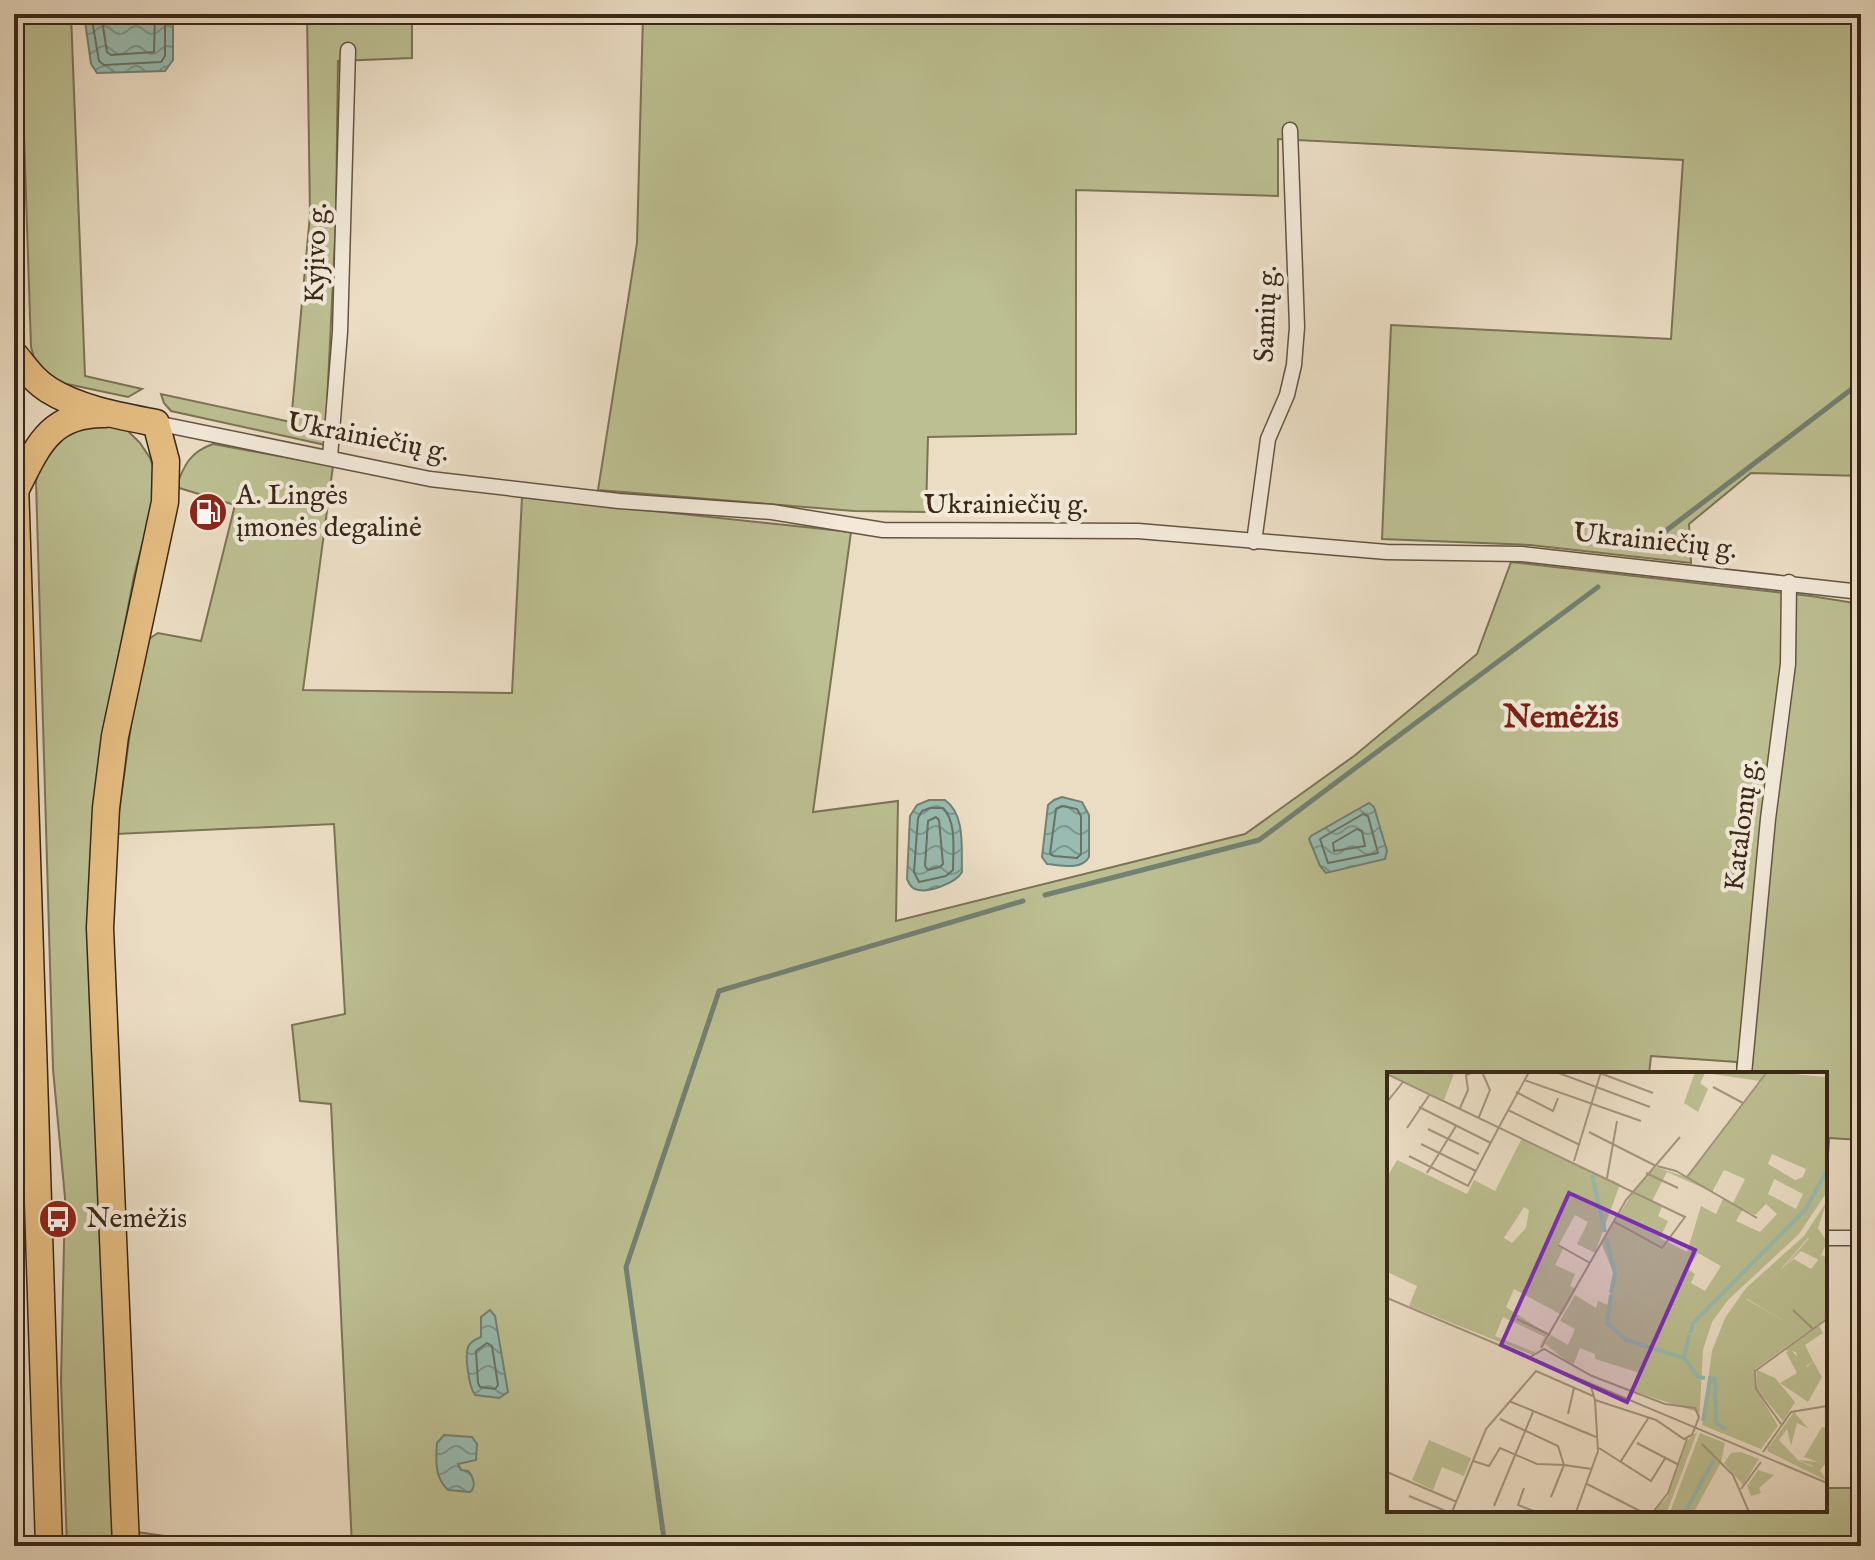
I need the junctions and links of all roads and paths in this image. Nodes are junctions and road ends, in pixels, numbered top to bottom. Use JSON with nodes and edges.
{"nodes":[{"id":1,"x":348,"y":50,"type":"dead end"},
{"id":2,"x":1290,"y":130,"type":"dead end"},
{"id":3,"x":14,"y":354,"type":"edge"},
{"id":4,"x":113,"y":414,"type":"junction"},
{"id":5,"x":156,"y":423,"type":"junction"},
{"id":6,"x":14,"y":451,"type":"edge"},
{"id":7,"x":330,"y":457,"type":"junction"},
{"id":8,"x":15,"y":490,"type":"edge"},
{"id":9,"x":1254,"y":542,"type":"junction"},
{"id":10,"x":1789,"y":582,"type":"junction"},
{"id":11,"x":1861,"y":592,"type":"edge"},
{"id":12,"x":1744,"y":1072,"type":"edge"},
{"id":13,"x":1827,"y":1238,"type":"edge"},
{"id":14,"x":1861,"y":1238,"type":"edge"},
{"id":15,"x":49,"y":1546,"type":"edge"},
{"id":16,"x":126,"y":1546,"type":"edge"}],
"edges":[{"from":1,"to":7,"type":"street","name":"Kyjivo g."},
{"from":2,"to":9,"type":"street","name":"Samių g."},
{"from":3,"to":4,"type":"highway"},
{"from":4,"to":5,"type":"highway"},
{"from":4,"to":8,"type":"highway"},
{"from":5,"to":7,"type":"street","name":"Ukrainiečių g."},
{"from":5,"to":16,"type":"highway"},
{"from":6,"to":8,"type":"highway"},
{"from":7,"to":9,"type":"street","name":"Ukrainiečių g."},
{"from":8,"to":15,"type":"highway"},
{"from":9,"to":10,"type":"street","name":"Ukrainiečių g."},
{"from":10,"to":11,"type":"street","name":"Ukrainiečių g."},
{"from":10,"to":12,"type":"street","name":"Katalonų g."},
{"from":13,"to":14,"type":"street"}]}
